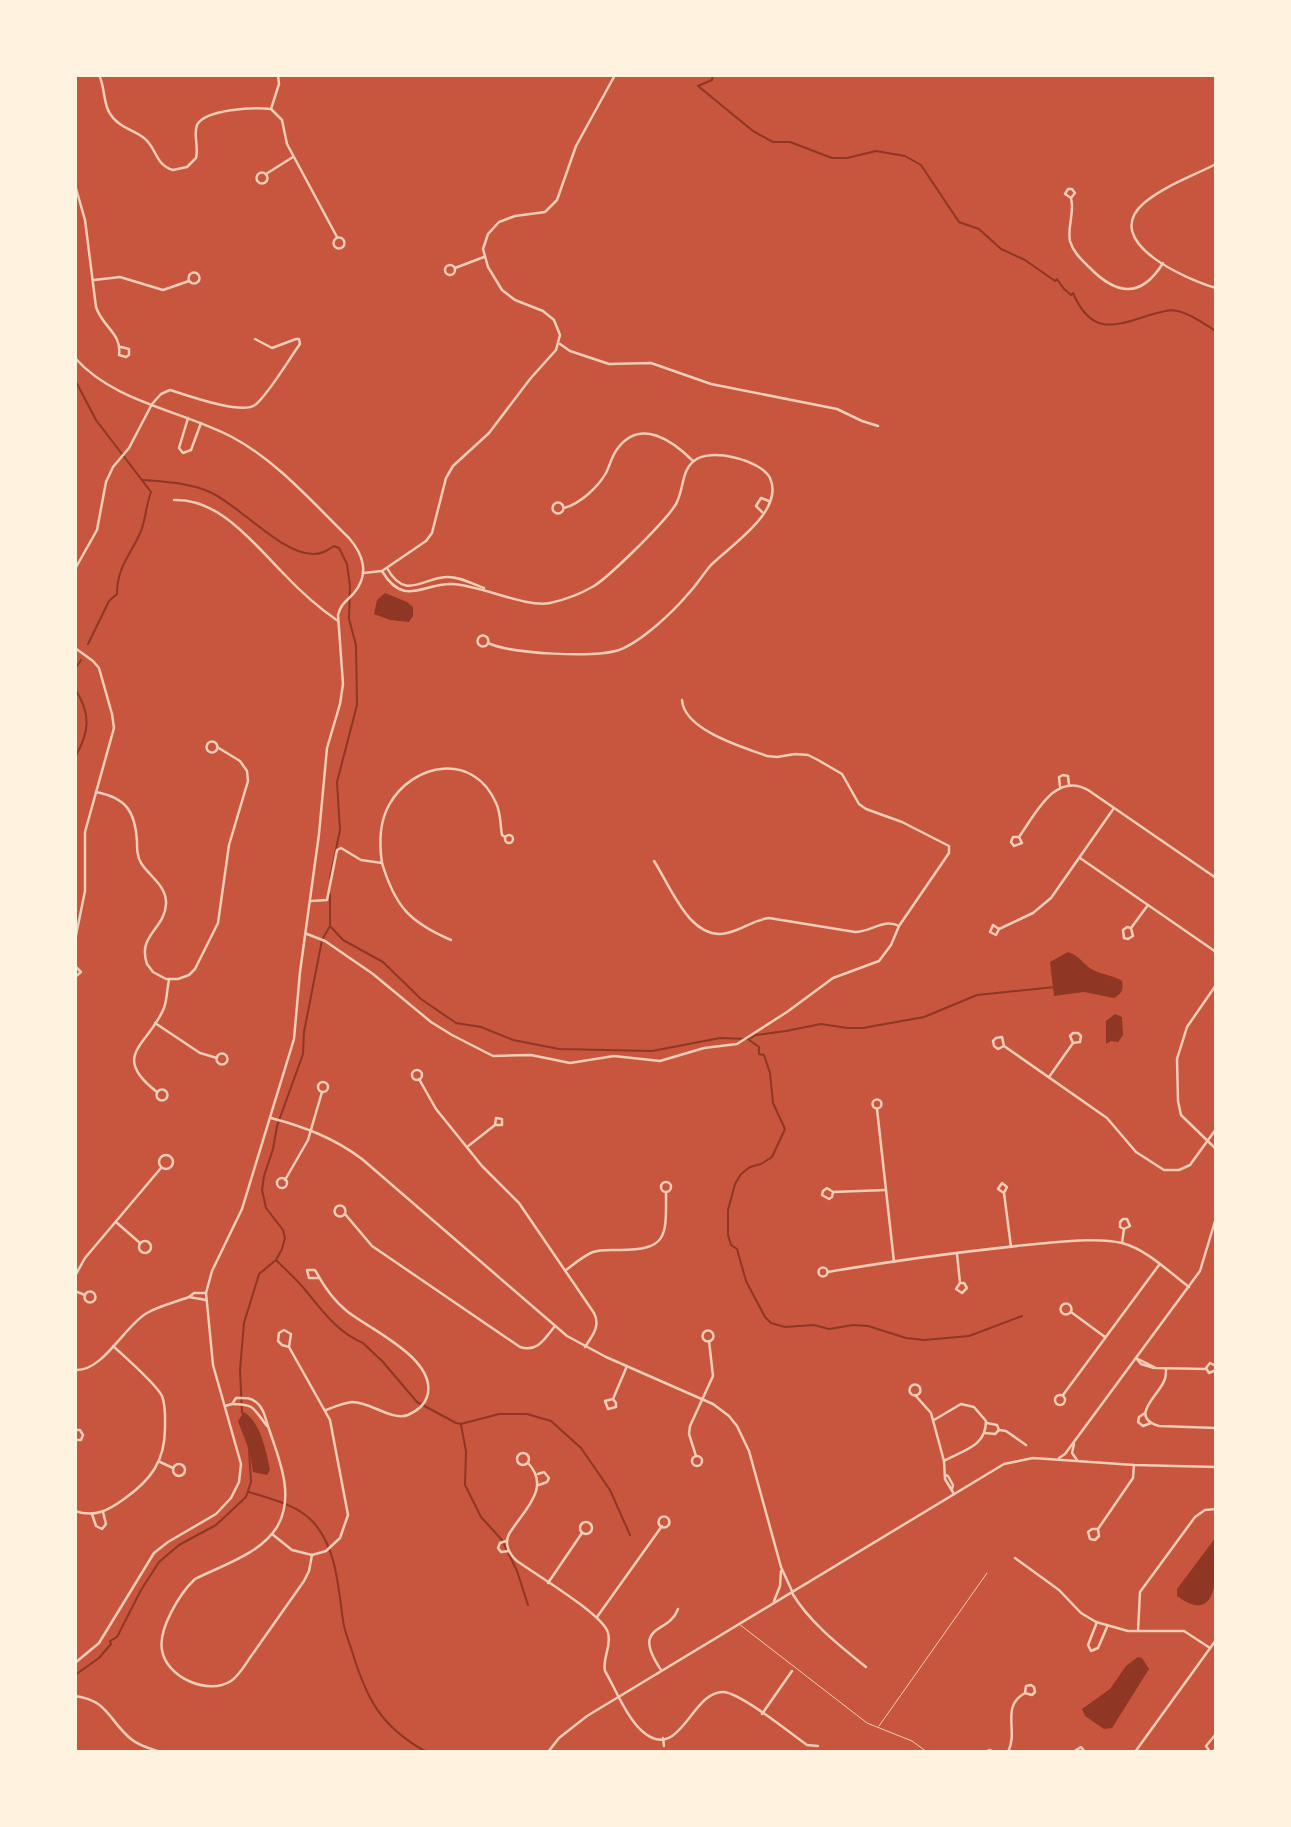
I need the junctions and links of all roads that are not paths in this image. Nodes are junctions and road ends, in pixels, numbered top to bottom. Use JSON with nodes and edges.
{"nodes":[{"id":1,"x":99,"y":75,"type":"edge"},
{"id":2,"x":278,"y":75,"type":"edge"},
{"id":3,"x":615,"y":75,"type":"edge"},
{"id":4,"x":271,"y":110,"type":"junction"},
{"id":5,"x":293,"y":157,"type":"junction"},
{"id":6,"x":1216,"y":164,"type":"edge"},
{"id":7,"x":265,"y":174,"type":"dead end"},
{"id":8,"x":75,"y":185,"type":"edge"},
{"id":9,"x":1071,"y":198,"type":"dead end"},
{"id":10,"x":337,"y":237,"type":"dead end"},
{"id":11,"x":484,"y":257,"type":"junction"},
{"id":12,"x":1163,"y":263,"type":"junction"},
{"id":13,"x":454,"y":268,"type":"dead end"},
{"id":14,"x":94,"y":280,"type":"junction"},
{"id":15,"x":189,"y":281,"type":"dead end"},
{"id":16,"x":1216,"y":288,"type":"edge"},
{"id":17,"x":255,"y":338,"type":"dead end"},
{"id":18,"x":559,"y":344,"type":"junction"},
{"id":19,"x":121,"y":347,"type":"dead end"},
{"id":20,"x":75,"y":358,"type":"edge"},
{"id":21,"x":152,"y":404,"type":"junction"},
{"id":22,"x":188,"y":418,"type":"junction"},
{"id":23,"x":201,"y":423,"type":"junction"},
{"id":24,"x":878,"y":426,"type":"dead end"},
{"id":25,"x":693,"y":461,"type":"junction"},
{"id":26,"x":174,"y":500,"type":"dead end"},
{"id":27,"x":769,"y":501,"type":"junction"},
{"id":28,"x":564,"y":508,"type":"dead end"},
{"id":29,"x":763,"y":512,"type":"junction"},
{"id":30,"x":387,"y":568,"type":"junction"},
{"id":31,"x":75,"y":569,"type":"edge"},
{"id":32,"x":382,"y":571,"type":"junction"},
{"id":33,"x":363,"y":573,"type":"junction"},
{"id":34,"x":396,"y":579,"type":"junction"},
{"id":35,"x":391,"y":583,"type":"junction"},
{"id":36,"x":491,"y":591,"type":"junction"},
{"id":37,"x":338,"y":621,"type":"junction"},
{"id":38,"x":488,"y":643,"type":"dead end"},
{"id":39,"x":75,"y":648,"type":"edge"},
{"id":40,"x":682,"y":700,"type":"dead end"},
{"id":41,"x":217,"y":747,"type":"dead end"},
{"id":42,"x":1069,"y":785,"type":"junction"},
{"id":43,"x":1060,"y":787,"type":"junction"},
{"id":44,"x":96,"y":792,"type":"junction"},
{"id":45,"x":1114,"y":808,"type":"junction"},
{"id":46,"x":505,"y":837,"type":"dead end"},
{"id":47,"x":1019,"y":837,"type":"dead end"},
{"id":48,"x":1080,"y":858,"type":"junction"},
{"id":49,"x":654,"y":860,"type":"dead end"},
{"id":50,"x":382,"y":863,"type":"junction"},
{"id":51,"x":1216,"y":878,"type":"edge"},
{"id":52,"x":311,"y":901,"type":"junction"},
{"id":53,"x":1148,"y":905,"type":"junction"},
{"id":54,"x":899,"y":926,"type":"junction"},
{"id":55,"x":1131,"y":928,"type":"dead end"},
{"id":56,"x":999,"y":929,"type":"dead end"},
{"id":57,"x":307,"y":934,"type":"junction"},
{"id":58,"x":75,"y":940,"type":"edge"},
{"id":59,"x":451,"y":940,"type":"dead end"},
{"id":60,"x":1216,"y":952,"type":"edge"},
{"id":61,"x":75,"y":966,"type":"edge"},
{"id":62,"x":75,"y":977,"type":"edge"},
{"id":63,"x":169,"y":980,"type":"junction"},
{"id":64,"x":1216,"y":985,"type":"edge"},
{"id":65,"x":155,"y":1023,"type":"junction"},
{"id":66,"x":1073,"y":1043,"type":"dead end"},
{"id":67,"x":1004,"y":1046,"type":"dead end"},
{"id":68,"x":217,"y":1058,"type":"dead end"},
{"id":69,"x":1049,"y":1077,"type":"junction"},
{"id":70,"x":419,"y":1080,"type":"dead end"},
{"id":71,"x":157,"y":1092,"type":"dead end"},
{"id":72,"x":322,"y":1093,"type":"dead end"},
{"id":73,"x":877,"y":1109,"type":"dead end"},
{"id":74,"x":271,"y":1118,"type":"junction"},
{"id":75,"x":495,"y":1125,"type":"dead end"},
{"id":76,"x":1216,"y":1129,"type":"edge"},
{"id":77,"x":311,"y":1130,"type":"junction"},
{"id":78,"x":1208,"y":1140,"type":"junction"},
{"id":79,"x":1216,"y":1143,"type":"edge"},
{"id":80,"x":467,"y":1147,"type":"junction"},
{"id":81,"x":1216,"y":1149,"type":"edge"},
{"id":82,"x":162,"y":1168,"type":"dead end"},
{"id":83,"x":285,"y":1180,"type":"dead end"},
{"id":84,"x":886,"y":1189,"type":"junction"},
{"id":85,"x":666,"y":1192,"type":"dead end"},
{"id":86,"x":833,"y":1192,"type":"dead end"},
{"id":87,"x":1004,"y":1193,"type":"dead end"},
{"id":88,"x":345,"y":1214,"type":"dead end"},
{"id":89,"x":1216,"y":1218,"type":"edge"},
{"id":90,"x":116,"y":1222,"type":"junction"},
{"id":91,"x":1124,"y":1229,"type":"dead end"},
{"id":92,"x":1122,"y":1242,"type":"junction"},
{"id":93,"x":140,"y":1243,"type":"dead end"},
{"id":94,"x":1011,"y":1247,"type":"junction"},
{"id":95,"x":957,"y":1254,"type":"junction"},
{"id":96,"x":75,"y":1259,"type":"edge"},
{"id":97,"x":894,"y":1262,"type":"junction"},
{"id":98,"x":82,"y":1263,"type":"junction"},
{"id":99,"x":1159,"y":1265,"type":"junction"},
{"id":100,"x":566,"y":1270,"type":"junction"},
{"id":101,"x":828,"y":1272,"type":"dead end"},
{"id":102,"x":75,"y":1276,"type":"edge"},
{"id":103,"x":319,"y":1278,"type":"dead end"},
{"id":104,"x":960,"y":1283,"type":"dead end"},
{"id":105,"x":1189,"y":1287,"type":"junction"},
{"id":106,"x":75,"y":1291,"type":"edge"},
{"id":107,"x":206,"y":1293,"type":"junction"},
{"id":108,"x":85,"y":1296,"type":"dead end"},
{"id":109,"x":189,"y":1297,"type":"junction"},
{"id":110,"x":206,"y":1300,"type":"junction"},
{"id":111,"x":1070,"y":1312,"type":"dead end"},
{"id":112,"x":555,"y":1326,"type":"junction"},
{"id":113,"x":1105,"y":1337,"type":"junction"},
{"id":114,"x":709,"y":1341,"type":"dead end"},
{"id":115,"x":113,"y":1346,"type":"junction"},
{"id":116,"x":289,"y":1347,"type":"junction"},
{"id":117,"x":585,"y":1347,"type":"junction"},
{"id":118,"x":1136,"y":1358,"type":"junction"},
{"id":119,"x":627,"y":1366,"type":"junction"},
{"id":120,"x":1216,"y":1368,"type":"edge"},
{"id":121,"x":1166,"y":1369,"type":"junction"},
{"id":122,"x":1206,"y":1369,"type":"junction"},
{"id":123,"x":75,"y":1370,"type":"edge"},
{"id":124,"x":915,"y":1395,"type":"dead end"},
{"id":125,"x":1063,"y":1395,"type":"dead end"},
{"id":126,"x":703,"y":1398,"type":"junction"},
{"id":127,"x":613,"y":1399,"type":"dead end"},
{"id":128,"x":225,"y":1406,"type":"junction"},
{"id":129,"x":326,"y":1410,"type":"junction"},
{"id":130,"x":1146,"y":1413,"type":"junction"},
{"id":131,"x":934,"y":1420,"type":"junction"},
{"id":132,"x":986,"y":1423,"type":"junction"},
{"id":133,"x":1152,"y":1423,"type":"junction"},
{"id":134,"x":1216,"y":1429,"type":"edge"},
{"id":135,"x":75,"y":1430,"type":"edge"},
{"id":136,"x":999,"y":1430,"type":"junction"},
{"id":137,"x":985,"y":1433,"type":"junction"},
{"id":138,"x":75,"y":1440,"type":"edge"},
{"id":139,"x":1075,"y":1441,"type":"junction"},
{"id":140,"x":1026,"y":1446,"type":"dead end"},
{"id":141,"x":696,"y":1457,"type":"dead end"},
{"id":142,"x":1055,"y":1459,"type":"junction"},
{"id":143,"x":1077,"y":1460,"type":"junction"},
{"id":144,"x":944,"y":1461,"type":"junction"},
{"id":145,"x":160,"y":1462,"type":"junction"},
{"id":146,"x":528,"y":1463,"type":"dead end"},
{"id":147,"x":1134,"y":1465,"type":"junction"},
{"id":148,"x":1216,"y":1467,"type":"edge"},
{"id":149,"x":173,"y":1468,"type":"dead end"},
{"id":150,"x":537,"y":1474,"type":"junction"},
{"id":151,"x":539,"y":1485,"type":"junction"},
{"id":152,"x":953,"y":1492,"type":"junction"},
{"id":153,"x":1216,"y":1510,"type":"edge"},
{"id":154,"x":75,"y":1511,"type":"edge"},
{"id":155,"x":103,"y":1512,"type":"junction"},
{"id":156,"x":92,"y":1514,"type":"junction"},
{"id":157,"x":662,"y":1526,"type":"dead end"},
{"id":158,"x":1098,"y":1529,"type":"dead end"},
{"id":159,"x":583,"y":1533,"type":"dead end"},
{"id":160,"x":272,"y":1534,"type":"junction"},
{"id":161,"x":506,"y":1541,"type":"junction"},
{"id":162,"x":509,"y":1551,"type":"junction"},
{"id":163,"x":312,"y":1555,"type":"junction"},
{"id":164,"x":1015,"y":1558,"type":"dead end"},
{"id":165,"x":781,"y":1567,"type":"junction"},
{"id":166,"x":987,"y":1573,"type":"dead end"},
{"id":167,"x":548,"y":1583,"type":"junction"},
{"id":168,"x":792,"y":1591,"type":"junction"},
{"id":169,"x":773,"y":1602,"type":"junction"},
{"id":170,"x":678,"y":1609,"type":"dead end"},
{"id":171,"x":597,"y":1617,"type":"junction"},
{"id":172,"x":1097,"y":1622,"type":"junction"},
{"id":173,"x":739,"y":1624,"type":"junction"},
{"id":174,"x":1107,"y":1626,"type":"junction"},
{"id":175,"x":1138,"y":1631,"type":"junction"},
{"id":176,"x":1216,"y":1640,"type":"edge"},
{"id":177,"x":1210,"y":1648,"type":"junction"},
{"id":178,"x":75,"y":1663,"type":"edge"},
{"id":179,"x":866,"y":1667,"type":"dead end"},
{"id":180,"x":661,"y":1670,"type":"junction"},
{"id":181,"x":792,"y":1671,"type":"dead end"},
{"id":182,"x":1025,"y":1693,"type":"dead end"},
{"id":183,"x":75,"y":1696,"type":"edge"},
{"id":184,"x":619,"y":1696,"type":"junction"},
{"id":185,"x":762,"y":1714,"type":"junction"},
{"id":186,"x":877,"y":1728,"type":"junction"},
{"id":187,"x":1216,"y":1734,"type":"edge"},
{"id":188,"x":663,"y":1738,"type":"junction"},
{"id":189,"x":1214,"y":1741,"type":"edge"},
{"id":190,"x":664,"y":1746,"type":"dead end"},
{"id":191,"x":818,"y":1746,"type":"dead end"},
{"id":192,"x":1216,"y":1750,"type":"edge"},
{"id":193,"x":549,"y":1751,"type":"edge"},
{"id":194,"x":161,"y":1752,"type":"edge"},
{"id":195,"x":927,"y":1752,"type":"edge"},
{"id":196,"x":985,"y":1752,"type":"edge"},
{"id":197,"x":994,"y":1752,"type":"edge"},
{"id":198,"x":1008,"y":1752,"type":"edge"},
{"id":199,"x":1073,"y":1752,"type":"edge"},
{"id":200,"x":1085,"y":1752,"type":"edge"},
{"id":201,"x":1135,"y":1752,"type":"edge"}],
"edges":[{"from":1,"to":4,"type":"street"},
{"from":2,"to":4,"type":"street"},
{"from":3,"to":11,"type":"street"},
{"from":4,"to":5,"type":"street"},
{"from":5,"to":7,"type":"street"},
{"from":5,"to":10,"type":"street"},
{"from":6,"to":12,"type":"street"},
{"from":8,"to":14,"type":"street"},
{"from":9,"to":12,"type":"street"},
{"from":11,"to":13,"type":"street"},
{"from":11,"to":18,"type":"street"},
{"from":12,"to":16,"type":"street"},
{"from":14,"to":15,"type":"street"},
{"from":14,"to":19,"type":"street"},
{"from":17,"to":21,"type":"street"},
{"from":18,"to":24,"type":"street"},
{"from":18,"to":30,"type":"street"},
{"from":20,"to":21,"type":"street"},
{"from":21,"to":22,"type":"street"},
{"from":21,"to":31,"type":"street"},
{"from":22,"to":23,"type":"street"},
{"from":22,"to":23,"type":"street"},
{"from":23,"to":33,"type":"street"},
{"from":25,"to":27,"type":"street"},
{"from":25,"to":28,"type":"street"},
{"from":25,"to":36,"type":"street"},
{"from":26,"to":37,"type":"street"},
{"from":27,"to":29,"type":"street"},
{"from":27,"to":29,"type":"street"},
{"from":29,"to":38,"type":"street"},
{"from":30,"to":32,"type":"street"},
{"from":30,"to":34,"type":"street"},
{"from":32,"to":33,"type":"street"},
{"from":32,"to":35,"type":"street"},
{"from":33,"to":37,"type":"street"},
{"from":34,"to":35,"type":"street"},
{"from":34,"to":36,"type":"street"},
{"from":35,"to":36,"type":"street"},
{"from":37,"to":52,"type":"street"},
{"from":39,"to":44,"type":"street"},
{"from":40,"to":54,"type":"street"},
{"from":41,"to":63,"type":"street"},
{"from":42,"to":43,"type":"street"},
{"from":42,"to":43,"type":"street"},
{"from":42,"to":45,"type":"street"},
{"from":43,"to":47,"type":"street"},
{"from":44,"to":58,"type":"street"},
{"from":44,"to":63,"type":"street"},
{"from":45,"to":48,"type":"street"},
{"from":45,"to":51,"type":"street"},
{"from":46,"to":50,"type":"street"},
{"from":48,"to":53,"type":"street"},
{"from":48,"to":56,"type":"street"},
{"from":49,"to":54,"type":"street"},
{"from":50,"to":52,"type":"street"},
{"from":50,"to":59,"type":"street"},
{"from":52,"to":57,"type":"street"},
{"from":53,"to":55,"type":"street"},
{"from":53,"to":60,"type":"street"},
{"from":54,"to":57,"type":"street"},
{"from":57,"to":74,"type":"street"},
{"from":61,"to":62,"type":"street"},
{"from":63,"to":65,"type":"street"},
{"from":64,"to":78,"type":"street"},
{"from":65,"to":68,"type":"street"},
{"from":65,"to":71,"type":"street"},
{"from":66,"to":69,"type":"street"},
{"from":67,"to":69,"type":"street"},
{"from":69,"to":78,"type":"street"},
{"from":70,"to":80,"type":"street"},
{"from":72,"to":77,"type":"street"},
{"from":73,"to":84,"type":"street"},
{"from":74,"to":77,"type":"street"},
{"from":74,"to":107,"type":"street"},
{"from":75,"to":80,"type":"street"},
{"from":76,"to":78,"type":"street"},
{"from":77,"to":83,"type":"street"},
{"from":77,"to":112,"type":"street"},
{"from":78,"to":79,"type":"street"},
{"from":78,"to":81,"type":"street"},
{"from":80,"to":100,"type":"street"},
{"from":82,"to":90,"type":"street"},
{"from":84,"to":86,"type":"street"},
{"from":84,"to":97,"type":"street"},
{"from":85,"to":100,"type":"street"},
{"from":87,"to":94,"type":"street"},
{"from":88,"to":112,"type":"street"},
{"from":89,"to":105,"type":"street"},
{"from":90,"to":93,"type":"street"},
{"from":90,"to":98,"type":"street"},
{"from":91,"to":92,"type":"street"},
{"from":92,"to":94,"type":"street"},
{"from":92,"to":99,"type":"street"},
{"from":94,"to":95,"type":"street"},
{"from":95,"to":97,"type":"street"},
{"from":95,"to":104,"type":"street"},
{"from":96,"to":98,"type":"street"},
{"from":97,"to":101,"type":"street"},
{"from":98,"to":102,"type":"street"},
{"from":99,"to":105,"type":"street"},
{"from":99,"to":113,"type":"street"},
{"from":100,"to":117,"type":"street"},
{"from":103,"to":129,"type":"street"},
{"from":105,"to":118,"type":"street"},
{"from":106,"to":108,"type":"street"},
{"from":107,"to":109,"type":"street"},
{"from":107,"to":110,"type":"street"},
{"from":109,"to":110,"type":"street"},
{"from":109,"to":115,"type":"street"},
{"from":110,"to":128,"type":"street"},
{"from":111,"to":113,"type":"street"},
{"from":112,"to":117,"type":"street"},
{"from":113,"to":125,"type":"street"},
{"from":114,"to":126,"type":"street"},
{"from":115,"to":123,"type":"street"},
{"from":115,"to":145,"type":"street"},
{"from":116,"to":116,"type":"street"},
{"from":116,"to":129,"type":"street"},
{"from":117,"to":119,"type":"street"},
{"from":118,"to":121,"type":"street"},
{"from":118,"to":139,"type":"street"},
{"from":119,"to":126,"type":"street"},
{"from":119,"to":127,"type":"street"},
{"from":120,"to":122,"type":"street"},
{"from":120,"to":122,"type":"street"},
{"from":121,"to":122,"type":"street"},
{"from":121,"to":130,"type":"street"},
{"from":124,"to":131,"type":"street"},
{"from":126,"to":141,"type":"street"},
{"from":126,"to":165,"type":"street"},
{"from":128,"to":160,"type":"street"},
{"from":128,"to":178,"type":"street"},
{"from":129,"to":163,"type":"street"},
{"from":130,"to":133,"type":"street"},
{"from":130,"to":133,"type":"street"},
{"from":131,"to":132,"type":"street"},
{"from":131,"to":144,"type":"street"},
{"from":132,"to":136,"type":"street"},
{"from":132,"to":137,"type":"street"},
{"from":133,"to":134,"type":"street"},
{"from":135,"to":138,"type":"street"},
{"from":136,"to":137,"type":"street"},
{"from":136,"to":140,"type":"street"},
{"from":137,"to":144,"type":"street"},
{"from":139,"to":142,"type":"street"},
{"from":139,"to":143,"type":"street"},
{"from":142,"to":143,"type":"street"},
{"from":142,"to":152,"type":"street"},
{"from":143,"to":147,"type":"street"},
{"from":144,"to":152,"type":"street"},
{"from":145,"to":149,"type":"street"},
{"from":145,"to":155,"type":"street"},
{"from":146,"to":150,"type":"street"},
{"from":147,"to":148,"type":"street"},
{"from":147,"to":158,"type":"street"},
{"from":150,"to":151,"type":"street"},
{"from":150,"to":151,"type":"street"},
{"from":151,"to":161,"type":"street"},
{"from":152,"to":168,"type":"street"},
{"from":153,"to":175,"type":"street"},
{"from":154,"to":156,"type":"street"},
{"from":155,"to":156,"type":"street"},
{"from":155,"to":156,"type":"street"},
{"from":157,"to":171,"type":"street"},
{"from":159,"to":167,"type":"street"},
{"from":160,"to":163,"type":"street"},
{"from":160,"to":163,"type":"street"},
{"from":161,"to":162,"type":"street"},
{"from":161,"to":162,"type":"street"},
{"from":162,"to":167,"type":"street"},
{"from":164,"to":172,"type":"street"},
{"from":165,"to":168,"type":"street"},
{"from":165,"to":169,"type":"street"},
{"from":166,"to":186,"type":"lane"},
{"from":167,"to":171,"type":"street"},
{"from":168,"to":169,"type":"street"},
{"from":168,"to":179,"type":"street"},
{"from":169,"to":173,"type":"street"},
{"from":170,"to":180,"type":"street"},
{"from":171,"to":184,"type":"street"},
{"from":172,"to":174,"type":"street"},
{"from":172,"to":174,"type":"street"},
{"from":173,"to":180,"type":"street"},
{"from":173,"to":186,"type":"lane"},
{"from":174,"to":175,"type":"street"},
{"from":175,"to":177,"type":"street"},
{"from":176,"to":177,"type":"street"},
{"from":177,"to":201,"type":"street"},
{"from":180,"to":184,"type":"street"},
{"from":181,"to":185,"type":"street"},
{"from":182,"to":198,"type":"street"},
{"from":183,"to":194,"type":"street"},
{"from":184,"to":188,"type":"street"},
{"from":184,"to":193,"type":"street"},
{"from":185,"to":188,"type":"street"},
{"from":185,"to":191,"type":"street"},
{"from":186,"to":195,"type":"lane"},
{"from":187,"to":189,"type":"street"},
{"from":188,"to":190,"type":"street"},
{"from":189,"to":192,"type":"street"},
{"from":196,"to":197,"type":"street"},
{"from":199,"to":200,"type":"street"}]}
